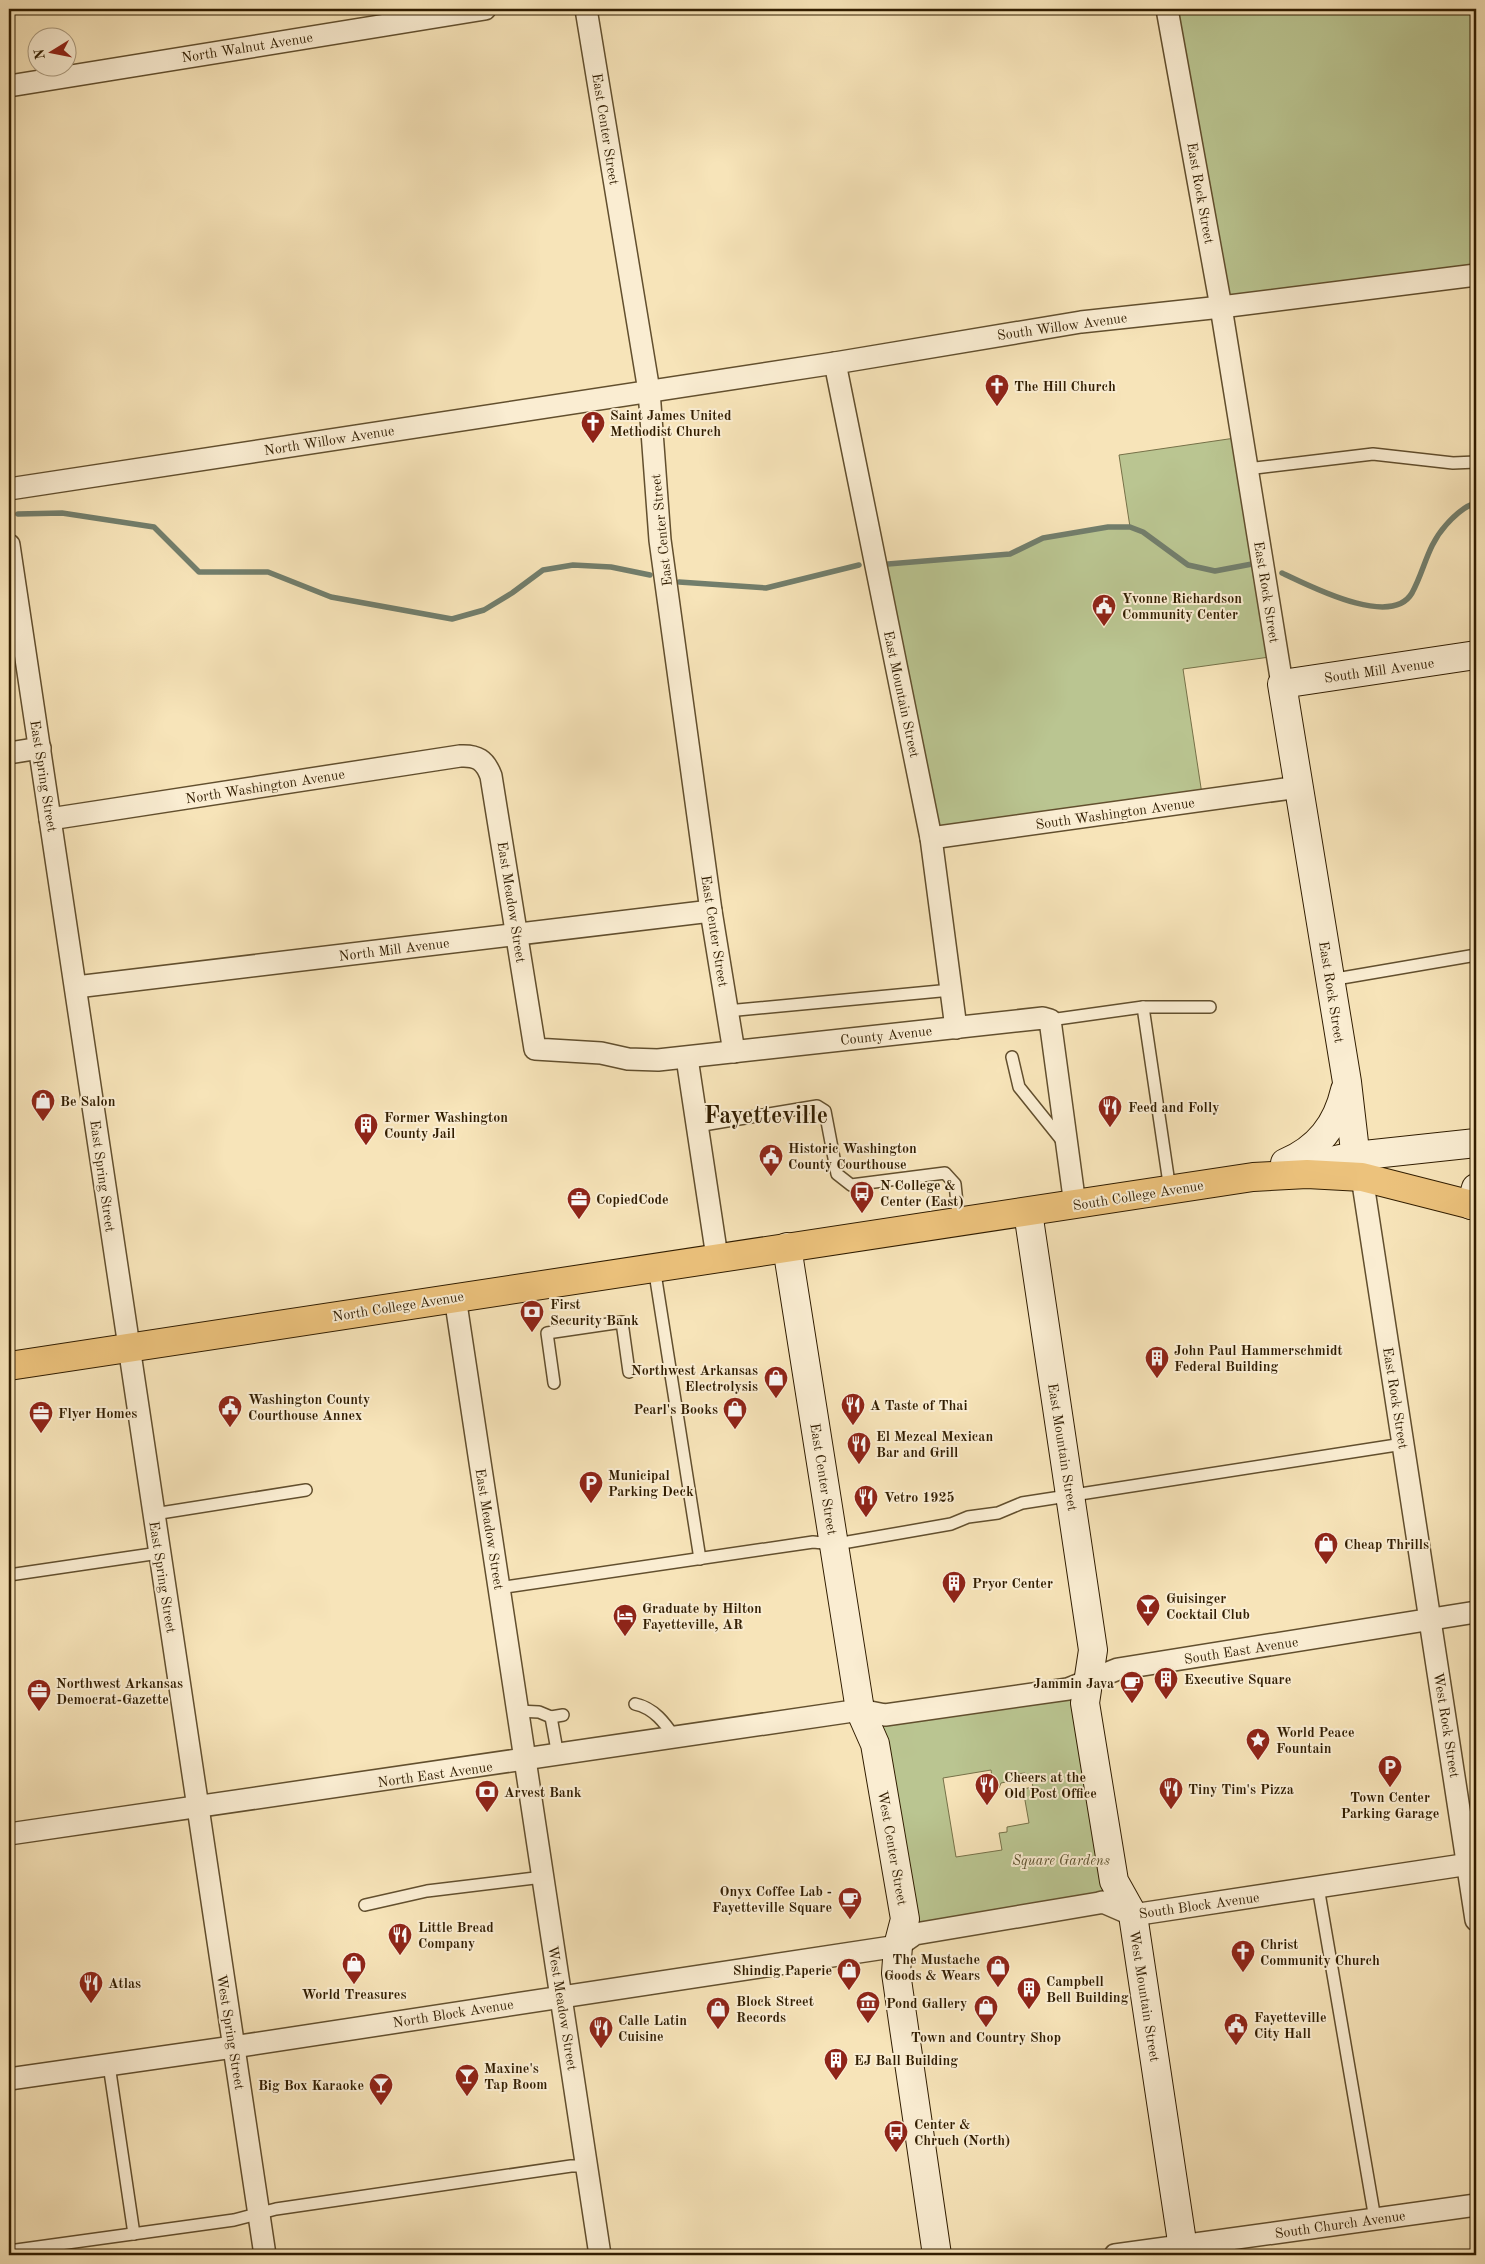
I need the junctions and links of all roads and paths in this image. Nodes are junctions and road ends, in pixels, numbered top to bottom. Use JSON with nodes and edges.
{"nodes":[{"id":1,"x":485,"y":9,"type":"edge"},
{"id":2,"x":586,"y":9,"type":"edge"},
{"id":3,"x":1167,"y":9,"type":"edge"},
{"id":4,"x":9,"y":86,"type":"edge"},
{"id":5,"x":1476,"y":275,"type":"edge"},
{"id":6,"x":1221,"y":307,"type":"junction"},
{"id":7,"x":834,"y":363,"type":"junction"},
{"id":8,"x":649,"y":392,"type":"junction"},
{"id":9,"x":1476,"y":462,"type":"edge"},
{"id":10,"x":1247,"y":469,"type":"junction"},
{"id":11,"x":9,"y":489,"type":"edge"},
{"id":12,"x":9,"y":545,"type":"edge"},
{"id":13,"x":1476,"y":656,"type":"edge"},
{"id":14,"x":1352,"y":674,"type":"junction"},
{"id":15,"x":1282,"y":684,"type":"junction"},
{"id":16,"x":1292,"y":745,"type":"junction"},
{"id":17,"x":40,"y":748,"type":"junction"},
{"id":18,"x":9,"y":753,"type":"edge"},
{"id":19,"x":480,"y":758,"type":"joint"},
{"id":20,"x":1299,"y":787,"type":"junction"},
{"id":21,"x":50,"y":819,"type":"junction"},
{"id":22,"x":931,"y":838,"type":"junction"},
{"id":23,"x":711,"y":911,"type":"junction"},
{"id":24,"x":517,"y":935,"type":"junction"},
{"id":25,"x":1476,"y":954,"type":"edge"},
{"id":26,"x":1330,"y":980,"type":"junction"},
{"id":27,"x":76,"y":987,"type":"junction"},
{"id":28,"x":951,"y":990,"type":"junction"},
{"id":29,"x":1143,"y":1007,"type":"junction"},
{"id":30,"x":1210,"y":1007,"type":"dead end"},
{"id":31,"x":727,"y":1011,"type":"junction"},
{"id":32,"x":1050,"y":1020,"type":"junction"},
{"id":33,"x":956,"y":1028,"type":"junction"},
{"id":34,"x":535,"y":1049,"type":"joint"},
{"id":35,"x":734,"y":1052,"type":"junction"},
{"id":36,"x":1012,"y":1057,"type":"dead end"},
{"id":37,"x":687,"y":1058,"type":"junction"},
{"id":38,"x":1347,"y":1082,"type":"junction"},
{"id":39,"x":697,"y":1126,"type":"junction"},
{"id":40,"x":1476,"y":1143,"type":"edge"},
{"id":41,"x":1066,"y":1146,"type":"junction"},
{"id":42,"x":1359,"y":1170,"type":"junction"},
{"id":43,"x":1253,"y":1177,"type":"junction"},
{"id":44,"x":1170,"y":1190,"type":"junction"},
{"id":45,"x":1474,"y":1200,"type":"edge"},
{"id":46,"x":1075,"y":1205,"type":"junction"},
{"id":47,"x":1028,"y":1212,"type":"junction"},
{"id":48,"x":959,"y":1222,"type":"junction"},
{"id":49,"x":787,"y":1247,"type":"junction"},
{"id":50,"x":717,"y":1257,"type":"junction"},
{"id":51,"x":654,"y":1267,"type":"junction"},
{"id":52,"x":456,"y":1297,"type":"junction"},
{"id":53,"x":129,"y":1349,"type":"junction"},
{"id":54,"x":9,"y":1366,"type":"edge"},
{"id":55,"x":630,"y":1372,"type":"dead end"},
{"id":56,"x":554,"y":1383,"type":"dead end"},
{"id":57,"x":1404,"y":1444,"type":"junction"},
{"id":58,"x":306,"y":1490,"type":"dead end"},
{"id":59,"x":1070,"y":1496,"type":"junction"},
{"id":60,"x":154,"y":1514,"type":"junction"},
{"id":61,"x":834,"y":1544,"type":"junction"},
{"id":62,"x":159,"y":1553,"type":"junction"},
{"id":63,"x":700,"y":1559,"type":"junction"},
{"id":64,"x":9,"y":1575,"type":"edge"},
{"id":65,"x":499,"y":1588,"type":"junction"},
{"id":66,"x":1476,"y":1612,"type":"edge"},
{"id":67,"x":1430,"y":1619,"type":"junction"},
{"id":68,"x":1087,"y":1682,"type":"junction"},
{"id":69,"x":635,"y":1704,"type":"dead end"},
{"id":70,"x":860,"y":1710,"type":"junction"},
{"id":71,"x":518,"y":1711,"type":"junction"},
{"id":72,"x":563,"y":1715,"type":"dead end"},
{"id":73,"x":551,"y":1717,"type":"junction"},
{"id":74,"x":675,"y":1738,"type":"junction"},
{"id":75,"x":558,"y":1756,"type":"junction"},
{"id":76,"x":525,"y":1761,"type":"junction"},
{"id":77,"x":198,"y":1808,"type":"junction"},
{"id":78,"x":9,"y":1834,"type":"edge"},
{"id":79,"x":1472,"y":1864,"type":"edge"},
{"id":80,"x":543,"y":1877,"type":"junction"},
{"id":81,"x":1318,"y":1887,"type":"junction"},
{"id":82,"x":365,"y":1905,"type":"dead end"},
{"id":83,"x":1133,"y":1915,"type":"junction"},
{"id":84,"x":1476,"y":1920,"type":"edge"},
{"id":85,"x":898,"y":1946,"type":"junction"},
{"id":86,"x":562,"y":1996,"type":"junction"},
{"id":87,"x":233,"y":2048,"type":"junction"},
{"id":88,"x":109,"y":2065,"type":"junction"},
{"id":89,"x":9,"y":2079,"type":"edge"},
{"id":90,"x":587,"y":2166,"type":"junction"},
{"id":91,"x":1476,"y":2205,"type":"edge"},
{"id":92,"x":259,"y":2214,"type":"junction"},
{"id":93,"x":1375,"y":2219,"type":"junction"},
{"id":94,"x":134,"y":2234,"type":"junction"},
{"id":95,"x":9,"y":2251,"type":"edge"},
{"id":96,"x":1184,"y":2251,"type":"edge"},
{"id":97,"x":265,"y":2255,"type":"edge"},
{"id":98,"x":600,"y":2255,"type":"edge"},
{"id":99,"x":937,"y":2255,"type":"edge"},
{"id":100,"x":1115,"y":2255,"type":"edge"}],
"edges":[{"from":1,"to":4,"type":"street","name":"North Walnut Avenue"},
{"from":2,"to":8,"type":"street","name":"East Center Street"},
{"from":3,"to":6,"type":"street","name":"East Rock Street"},
{"from":5,"to":6,"type":"street","name":"South Willow Avenue"},
{"from":6,"to":7,"type":"street","name":"South Willow Avenue"},
{"from":6,"to":10,"type":"street","name":"East Rock Street"},
{"from":7,"to":8,"type":"street","name":"South Willow Avenue"},
{"from":7,"to":22,"type":"street","name":"East Mountain Street"},
{"from":8,"to":11,"type":"street","name":"North Willow Avenue"},
{"from":8,"to":23,"type":"street","name":"East Center Street"},
{"from":9,"to":10,"type":"lane"},
{"from":10,"to":15,"type":"street","name":"East Rock Street"},
{"from":12,"to":17,"type":"street","name":"East Spring Street"},
{"from":13,"to":14,"type":"street","name":"South Mill Avenue"},
{"from":14,"to":15,"type":"street","name":"South Mill Avenue"},
{"from":14,"to":16,"type":"street"},
{"from":15,"to":16,"type":"street","name":"East Rock Street"},
{"from":16,"to":20,"type":"street","name":"East Rock Street"},
{"from":17,"to":18,"type":"street"},
{"from":17,"to":21,"type":"street","name":"East Spring Street"},
{"from":19,"to":21,"type":"street","name":"North Washington Avenue"},
{"from":19,"to":24,"type":"street","name":"East Meadow Street"},
{"from":20,"to":22,"type":"street","name":"South Washington Avenue"},
{"from":20,"to":26,"type":"street","name":"East Rock Street"},
{"from":21,"to":27,"type":"street","name":"East Spring Street"},
{"from":22,"to":28,"type":"street","name":"East Mountain Street"},
{"from":23,"to":24,"type":"street","name":"North Mill Avenue"},
{"from":23,"to":31,"type":"street","name":"East Center Street"},
{"from":24,"to":27,"type":"street","name":"North Mill Avenue"},
{"from":24,"to":34,"type":"street","name":"East Meadow Street"},
{"from":25,"to":26,"type":"lane"},
{"from":26,"to":38,"type":"street","name":"East Rock Street"},
{"from":27,"to":53,"type":"street","name":"East Spring Street"},
{"from":28,"to":31,"type":"lane"},
{"from":28,"to":33,"type":"street","name":"East Mountain Street"},
{"from":29,"to":30,"type":"lane"},
{"from":29,"to":32,"type":"lane"},
{"from":29,"to":44,"type":"lane"},
{"from":31,"to":35,"type":"street","name":"East Center Street"},
{"from":32,"to":33,"type":"street","name":"County Avenue"},
{"from":32,"to":41,"type":"street"},
{"from":33,"to":35,"type":"street","name":"County Avenue"},
{"from":34,"to":37,"type":"street","name":"County Avenue"},
{"from":35,"to":37,"type":"street","name":"County Avenue"},
{"from":36,"to":41,"type":"lane"},
{"from":37,"to":39,"type":"street"},
{"from":38,"to":42,"type":"street","name":"East Rock Street"},
{"from":38,"to":43,"type":"street"},
{"from":39,"to":48,"type":"lane"},
{"from":39,"to":50,"type":"street"},
{"from":40,"to":42,"type":"street"},
{"from":41,"to":46,"type":"street"},
{"from":42,"to":43,"type":"main road","name":"South College Avenue"},
{"from":42,"to":45,"type":"main road","name":"South College Avenue"},
{"from":42,"to":57,"type":"street","name":"East Rock Street"},
{"from":43,"to":44,"type":"main road","name":"South College Avenue"},
{"from":44,"to":46,"type":"main road","name":"South College Avenue"},
{"from":46,"to":47,"type":"main road","name":"South College Avenue"},
{"from":47,"to":48,"type":"main road","name":"South College Avenue"},
{"from":47,"to":59,"type":"street","name":"East Mountain Street"},
{"from":48,"to":49,"type":"main road","name":"South College Avenue"},
{"from":49,"to":50,"type":"main road","name":"North College Avenue"},
{"from":49,"to":61,"type":"street","name":"East Center Street"},
{"from":50,"to":51,"type":"main road","name":"North College Avenue"},
{"from":51,"to":52,"type":"main road","name":"North College Avenue"},
{"from":51,"to":63,"type":"lane"},
{"from":52,"to":53,"type":"main road","name":"North College Avenue"},
{"from":52,"to":65,"type":"street","name":"East Meadow Street"},
{"from":53,"to":54,"type":"main road","name":"North College Avenue"},
{"from":53,"to":60,"type":"street","name":"East Spring Street"},
{"from":55,"to":56,"type":"lane"},
{"from":57,"to":59,"type":"lane"},
{"from":57,"to":67,"type":"street","name":"East Rock Street"},
{"from":58,"to":60,"type":"lane"},
{"from":59,"to":61,"type":"lane"},
{"from":59,"to":68,"type":"street","name":"East Mountain Street"},
{"from":60,"to":62,"type":"street","name":"East Spring Street"},
{"from":61,"to":63,"type":"lane"},
{"from":61,"to":70,"type":"street","name":"East Center Street"},
{"from":62,"to":64,"type":"lane"},
{"from":62,"to":77,"type":"street","name":"East Spring Street"},
{"from":63,"to":65,"type":"lane"},
{"from":65,"to":71,"type":"street","name":"East Meadow Street"},
{"from":66,"to":67,"type":"street","name":"South East Avenue"},
{"from":67,"to":68,"type":"street","name":"South East Avenue"},
{"from":67,"to":79,"type":"street","name":"West Rock Street"},
{"from":68,"to":70,"type":"street","name":"South East Avenue"},
{"from":68,"to":83,"type":"street","name":"West Mountain Street"},
{"from":69,"to":74,"type":"lane"},
{"from":70,"to":74,"type":"street","name":"North East Avenue"},
{"from":70,"to":85,"type":"street","name":"West Center Street"},
{"from":71,"to":73,"type":"lane"},
{"from":71,"to":76,"type":"street","name":"East Meadow Street"},
{"from":72,"to":73,"type":"lane"},
{"from":73,"to":75,"type":"lane"},
{"from":74,"to":75,"type":"street","name":"North East Avenue"},
{"from":75,"to":76,"type":"street","name":"North East Avenue"},
{"from":76,"to":77,"type":"street","name":"North East Avenue"},
{"from":76,"to":80,"type":"street","name":"West Meadow Street"},
{"from":77,"to":78,"type":"street","name":"North East Avenue"},
{"from":77,"to":87,"type":"street","name":"West Spring Street"},
{"from":79,"to":81,"type":"street","name":"South Block Avenue"},
{"from":79,"to":84,"type":"street","name":"West Rock Street"},
{"from":80,"to":82,"type":"lane"},
{"from":80,"to":86,"type":"street","name":"West Meadow Street"},
{"from":81,"to":83,"type":"street","name":"South Block Avenue"},
{"from":81,"to":93,"type":"lane"},
{"from":83,"to":85,"type":"street","name":"South Block Avenue"},
{"from":83,"to":96,"type":"street","name":"West Mountain Street"},
{"from":85,"to":86,"type":"street","name":"North Block Avenue"},
{"from":85,"to":99,"type":"street","name":"West Center Street"},
{"from":86,"to":87,"type":"street","name":"North Block Avenue"},
{"from":86,"to":90,"type":"street","name":"West Meadow Street"},
{"from":87,"to":88,"type":"street","name":"North Block Avenue"},
{"from":87,"to":92,"type":"street","name":"West Spring Street"},
{"from":88,"to":89,"type":"street","name":"North Block Avenue"},
{"from":88,"to":94,"type":"lane"},
{"from":90,"to":92,"type":"lane"},
{"from":90,"to":98,"type":"street","name":"West Meadow Street"},
{"from":91,"to":93,"type":"street","name":"South Church Avenue"},
{"from":92,"to":94,"type":"lane"},
{"from":92,"to":97,"type":"street","name":"West Spring Street"},
{"from":93,"to":96,"type":"street","name":"South Church Avenue"},
{"from":94,"to":95,"type":"lane"},
{"from":96,"to":100,"type":"street","name":"South Church Avenue"}]}
